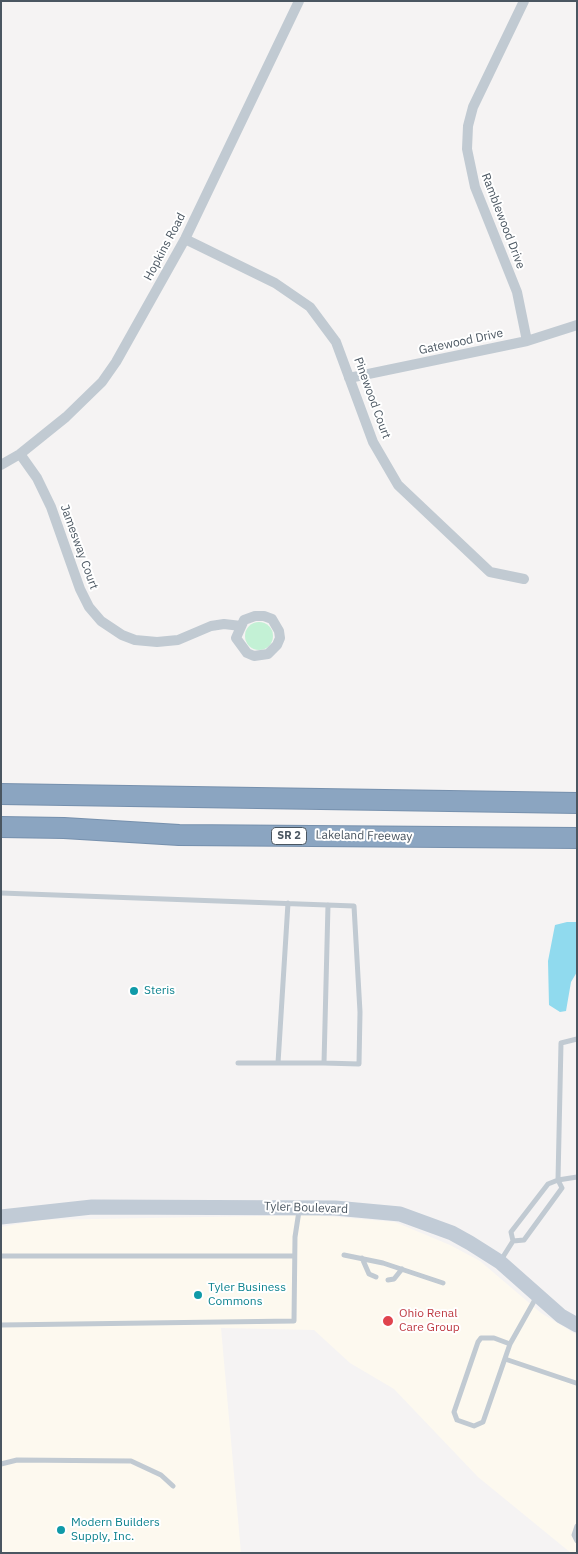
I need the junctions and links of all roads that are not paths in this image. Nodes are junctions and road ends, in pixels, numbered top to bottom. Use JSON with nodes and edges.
{"nodes":[{"id":1,"x":299,"y":1,"type":"edge"},
{"id":2,"x":524,"y":1,"type":"edge"},
{"id":3,"x":185,"y":239,"type":"junction"},
{"id":4,"x":577,"y":326,"type":"edge"},
{"id":5,"x":526,"y":341,"type":"junction"},
{"id":6,"x":349,"y":378,"type":"junction"},
{"id":7,"x":20,"y":454,"type":"junction"},
{"id":8,"x":1,"y":466,"type":"edge"},
{"id":9,"x":524,"y":579,"type":"dead end"},
{"id":10,"x":241,"y":626,"type":"junction"},
{"id":11,"x":1,"y":794,"type":"edge"},
{"id":12,"x":577,"y":803,"type":"edge"},
{"id":13,"x":1,"y":827,"type":"edge"},
{"id":14,"x":577,"y":838,"type":"edge"},
{"id":15,"x":1,"y":893,"type":"edge"},
{"id":16,"x":288,"y":903,"type":"junction"},
{"id":17,"x":328,"y":905,"type":"junction"},
{"id":18,"x":577,"y":1039,"type":"edge"},
{"id":19,"x":238,"y":1063,"type":"dead end"},
{"id":20,"x":278,"y":1063,"type":"junction"},
{"id":21,"x":324,"y":1063,"type":"junction"},
{"id":22,"x":577,"y":1177,"type":"edge"},
{"id":23,"x":558,"y":1180,"type":"junction"},
{"id":24,"x":299,"y":1208,"type":"junction"},
{"id":25,"x":1,"y":1217,"type":"edge"},
{"id":26,"x":513,"y":1242,"type":"junction"},
{"id":27,"x":344,"y":1255,"type":"dead end"},
{"id":28,"x":1,"y":1256,"type":"edge"},
{"id":29,"x":294,"y":1256,"type":"junction"},
{"id":30,"x":362,"y":1258,"type":"junction"},
{"id":31,"x":500,"y":1262,"type":"junction"},
{"id":32,"x":402,"y":1269,"type":"junction"},
{"id":33,"x":376,"y":1277,"type":"dead end"},
{"id":34,"x":388,"y":1280,"type":"dead end"},
{"id":35,"x":443,"y":1283,"type":"dead end"},
{"id":36,"x":537,"y":1296,"type":"junction"},
{"id":37,"x":1,"y":1325,"type":"edge"},
{"id":38,"x":577,"y":1325,"type":"edge"},
{"id":39,"x":510,"y":1344,"type":"junction"},
{"id":40,"x":505,"y":1359,"type":"junction"},
{"id":41,"x":576,"y":1383,"type":"edge"},
{"id":42,"x":1,"y":1464,"type":"edge"},
{"id":43,"x":173,"y":1486,"type":"dead end"},
{"id":44,"x":577,"y":1526,"type":"edge"},
{"id":45,"x":577,"y":1541,"type":"edge"}],
"edges":[{"from":1,"to":3,"type":"street","name":"Hopkins Road"},
{"from":2,"to":5,"type":"street","name":"Ramblewood Drive"},
{"from":3,"to":6,"type":"street","name":"Pinewood Court"},
{"from":3,"to":7,"type":"street","name":"Hopkins Road"},
{"from":4,"to":5,"type":"street","name":"Gatewood Drive"},
{"from":5,"to":6,"type":"street","name":"Gatewood Drive"},
{"from":6,"to":9,"type":"street","name":"Pinewood Court"},
{"from":7,"to":8,"type":"street","name":"Hopkins Road"},
{"from":7,"to":10,"type":"street","name":"Jamesway Court"},
{"from":10,"to":10,"type":"street","name":"Jamesway Court"},
{"from":11,"to":12,"type":"highway"},
{"from":13,"to":14,"type":"highway","name":"Lakeland Freeway","number":"SR 2"},
{"from":15,"to":16,"type":"lane"},
{"from":16,"to":17,"type":"lane"},
{"from":16,"to":20,"type":"lane"},
{"from":17,"to":21,"type":"lane"},
{"from":17,"to":21,"type":"lane"},
{"from":18,"to":23,"type":"lane"},
{"from":19,"to":20,"type":"lane"},
{"from":20,"to":21,"type":"lane"},
{"from":22,"to":23,"type":"lane"},
{"from":23,"to":26,"type":"lane"},
{"from":23,"to":26,"type":"lane"},
{"from":24,"to":25,"type":"street","name":"Tyler Boulevard"},
{"from":24,"to":29,"type":"lane"},
{"from":24,"to":31,"type":"street","name":"Tyler Boulevard"},
{"from":26,"to":31,"type":"lane"},
{"from":27,"to":30,"type":"lane"},
{"from":28,"to":29,"type":"lane"},
{"from":29,"to":37,"type":"lane"},
{"from":30,"to":32,"type":"lane"},
{"from":30,"to":33,"type":"lane"},
{"from":31,"to":36,"type":"street","name":"Tyler Boulevard"},
{"from":32,"to":34,"type":"lane"},
{"from":32,"to":35,"type":"lane"},
{"from":36,"to":38,"type":"street","name":"Tyler Boulevard"},
{"from":36,"to":39,"type":"lane"},
{"from":39,"to":40,"type":"lane"},
{"from":39,"to":40,"type":"lane"},
{"from":40,"to":41,"type":"lane"},
{"from":42,"to":43,"type":"lane"},
{"from":44,"to":45,"type":"lane"}]}
